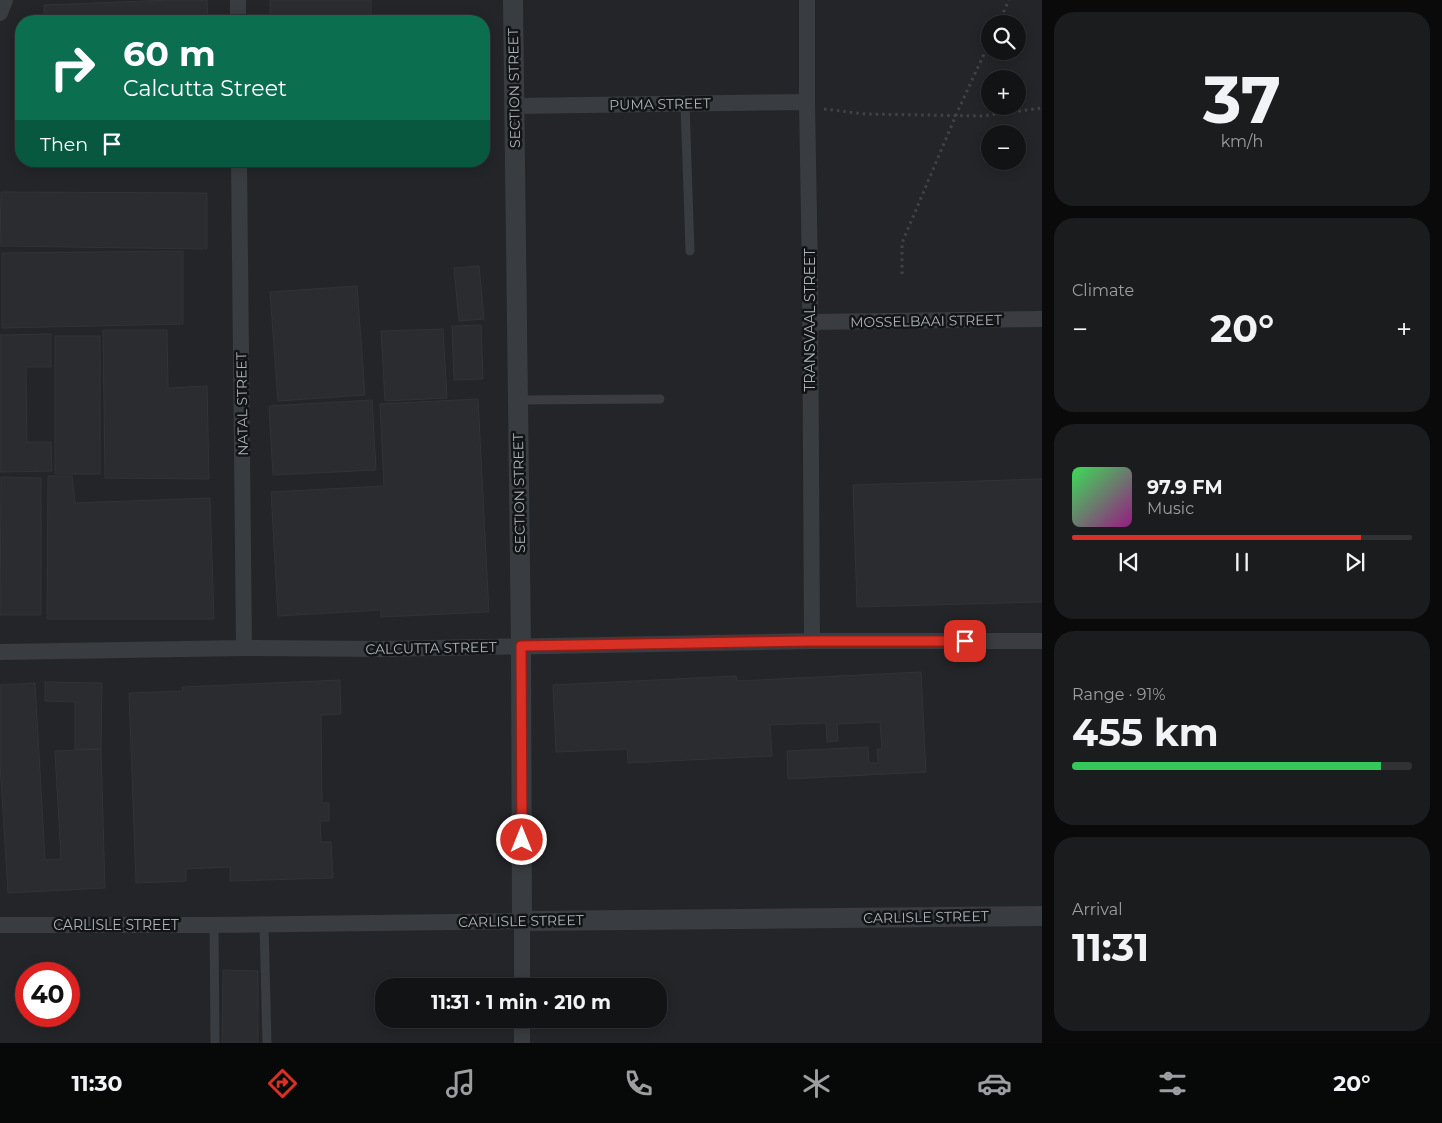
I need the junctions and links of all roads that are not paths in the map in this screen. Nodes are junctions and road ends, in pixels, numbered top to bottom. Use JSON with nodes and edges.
{"nodes":[{"id":1,"x":5,"y":0,"type":"edge"},
{"id":2,"x":238,"y":0,"type":"edge"},
{"id":3,"x":513,"y":0,"type":"edge"},
{"id":4,"x":806,"y":0,"type":"edge"},
{"id":5,"x":0,"y":13,"type":"edge"},
{"id":6,"x":238,"y":15,"type":"edge"},
{"id":7,"x":807,"y":102,"type":"junction"},
{"id":8,"x":685,"y":104,"type":"junction"},
{"id":9,"x":514,"y":106,"type":"junction"},
{"id":10,"x":239,"y":167,"type":"edge"},
{"id":11,"x":690,"y":251,"type":"dead end"},
{"id":12,"x":1042,"y":319,"type":"edge"},
{"id":13,"x":811,"y":322,"type":"junction"},
{"id":14,"x":660,"y":398,"type":"dead end"},
{"id":15,"x":518,"y":400,"type":"junction"},
{"id":16,"x":812,"y":641,"type":"junction"},
{"id":17,"x":1042,"y":641,"type":"edge"},
{"id":18,"x":521,"y":646,"type":"junction"},
{"id":19,"x":244,"y":648,"type":"junction"},
{"id":20,"x":0,"y":652,"type":"edge"},
{"id":21,"x":1042,"y":916,"type":"edge"},
{"id":22,"x":522,"y":921,"type":"junction"},
{"id":23,"x":264,"y":924,"type":"junction"},
{"id":24,"x":0,"y":925,"type":"edge"},
{"id":25,"x":214,"y":925,"type":"junction"},
{"id":26,"x":522,"y":978,"type":"edge"},
{"id":27,"x":522,"y":1028,"type":"edge"},
{"id":28,"x":215,"y":1043,"type":"edge"},
{"id":29,"x":267,"y":1043,"type":"edge"},
{"id":30,"x":522,"y":1043,"type":"edge"}],
"edges":[{"from":1,"to":5,"type":"street"},
{"from":2,"to":6,"type":"street"},
{"from":3,"to":9,"type":"street","name":"SECTION STREET"},
{"from":4,"to":7,"type":"street","name":"TRANSVAAL STREET"},
{"from":7,"to":8,"type":"street","name":"PUMA STREET"},
{"from":7,"to":13,"type":"street","name":"TRANSVAAL STREET"},
{"from":8,"to":9,"type":"street","name":"PUMA STREET"},
{"from":8,"to":11,"type":"lane"},
{"from":9,"to":15,"type":"street","name":"SECTION STREET"},
{"from":10,"to":19,"type":"street","name":"NATAL STREET"},
{"from":12,"to":13,"type":"street","name":"MOSSELBAAI STREET"},
{"from":13,"to":16,"type":"street","name":"TRANSVAAL STREET"},
{"from":14,"to":15,"type":"lane"},
{"from":15,"to":18,"type":"street","name":"SECTION STREET"},
{"from":16,"to":17,"type":"street","name":"CALCUTTA STREET"},
{"from":16,"to":18,"type":"street","name":"CALCUTTA STREET"},
{"from":18,"to":19,"type":"street","name":"CALCUTTA STREET"},
{"from":18,"to":22,"type":"street","name":"SECTION STREET"},
{"from":19,"to":20,"type":"street","name":"CALCUTTA STREET"},
{"from":21,"to":22,"type":"street","name":"CARLISLE STREET"},
{"from":22,"to":23,"type":"street","name":"CARLISLE STREET"},
{"from":22,"to":26,"type":"street","name":"SECTION STREET"},
{"from":23,"to":25,"type":"street","name":"CARLISLE STREET"},
{"from":23,"to":29,"type":"lane"},
{"from":24,"to":25,"type":"street","name":"CARLISLE STREET"},
{"from":25,"to":28,"type":"lane"},
{"from":27,"to":30,"type":"street"}]}
